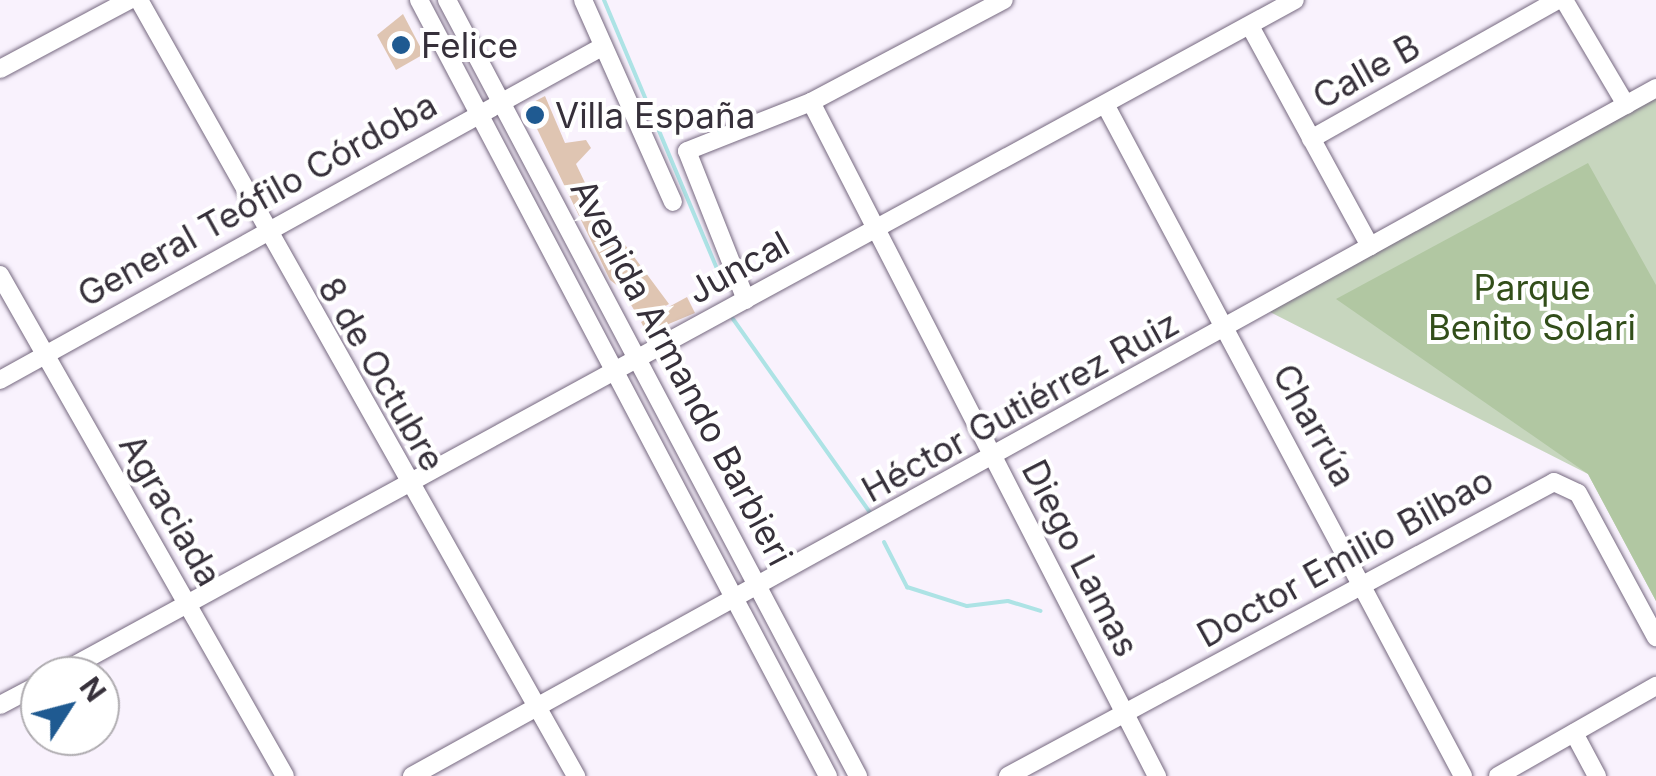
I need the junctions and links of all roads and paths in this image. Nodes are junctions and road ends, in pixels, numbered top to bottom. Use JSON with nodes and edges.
{"nodes":[{"id":1,"x":129,"y":0,"type":"edge"},
{"id":2,"x":139,"y":0,"type":"edge"},
{"id":3,"x":418,"y":0,"type":"edge"},
{"id":4,"x":447,"y":0,"type":"edge"},
{"id":5,"x":584,"y":0,"type":"edge"},
{"id":6,"x":1004,"y":0,"type":"edge"},
{"id":7,"x":1295,"y":0,"type":"edge"},
{"id":8,"x":1561,"y":0,"type":"edge"},
{"id":9,"x":977,"y":8,"type":"edge"},
{"id":10,"x":1250,"y":26,"type":"junction"},
{"id":11,"x":600,"y":48,"type":"junction"},
{"id":12,"x":0,"y":69,"type":"edge"},
{"id":13,"x":1656,"y":88,"type":"edge"},
{"id":14,"x":500,"y":100,"type":"junction"},
{"id":15,"x":810,"y":102,"type":"junction"},
{"id":16,"x":1626,"y":105,"type":"junction"},
{"id":17,"x":1106,"y":106,"type":"junction"},
{"id":18,"x":478,"y":113,"type":"junction"},
{"id":19,"x":1310,"y":139,"type":"junction"},
{"id":20,"x":673,"y":202,"type":"dead end"},
{"id":21,"x":870,"y":230,"type":"junction"},
{"id":22,"x":264,"y":231,"type":"junction"},
{"id":23,"x":1370,"y":246,"type":"junction"},
{"id":24,"x":0,"y":275,"type":"edge"},
{"id":25,"x":746,"y":300,"type":"junction"},
{"id":26,"x":1226,"y":330,"type":"junction"},
{"id":27,"x":46,"y":356,"type":"junction"},
{"id":28,"x":638,"y":360,"type":"junction"},
{"id":29,"x":615,"y":374,"type":"junction"},
{"id":30,"x":0,"y":380,"type":"edge"},
{"id":31,"x":994,"y":460,"type":"junction"},
{"id":32,"x":407,"y":484,"type":"junction"},
{"id":33,"x":758,"y":585,"type":"junction"},
{"id":34,"x":1366,"y":586,"type":"junction"},
{"id":35,"x":733,"y":600,"type":"junction"},
{"id":36,"x":188,"y":606,"type":"junction"},
{"id":37,"x":1656,"y":637,"type":"edge"},
{"id":38,"x":93,"y":656,"type":"edge"},
{"id":39,"x":1656,"y":686,"type":"edge"},
{"id":40,"x":537,"y":708,"type":"junction"},
{"id":41,"x":1125,"y":714,"type":"junction"},
{"id":42,"x":1574,"y":733,"type":"junction"},
{"id":43,"x":285,"y":776,"type":"edge"},
{"id":44,"x":412,"y":776,"type":"edge"},
{"id":45,"x":576,"y":776,"type":"edge"},
{"id":46,"x":828,"y":776,"type":"edge"},
{"id":47,"x":858,"y":776,"type":"edge"},
{"id":48,"x":1008,"y":776,"type":"edge"},
{"id":49,"x":1158,"y":776,"type":"edge"},
{"id":50,"x":1463,"y":776,"type":"edge"},
{"id":51,"x":1498,"y":776,"type":"edge"},
{"id":52,"x":1597,"y":776,"type":"edge"}],
"edges":[{"from":1,"to":12,"type":"street"},
{"from":2,"to":22,"type":"street","name":"8 de Octubre"},
{"from":3,"to":18,"type":"street","name":"Avenida Armando Barbieri"},
{"from":4,"to":14,"type":"street","name":"Avenida Armando Barbieri"},
{"from":5,"to":11,"type":"street"},
{"from":6,"to":9,"type":"street"},
{"from":7,"to":10,"type":"street","name":"Juncal"},
{"from":8,"to":16,"type":"street"},
{"from":8,"to":19,"type":"street","name":"Calle B"},
{"from":9,"to":15,"type":"street"},
{"from":10,"to":17,"type":"street","name":"Juncal"},
{"from":10,"to":19,"type":"street"},
{"from":11,"to":14,"type":"street","name":"General Teófilo Córdoba"},
{"from":11,"to":20,"type":"street"},
{"from":13,"to":16,"type":"street","name":"Héctor Gutiérrez Ruiz"},
{"from":14,"to":18,"type":"street","name":"General Teófilo Córdoba"},
{"from":14,"to":28,"type":"street","name":"Avenida Armando Barbieri"},
{"from":15,"to":21,"type":"street","name":"Diego Lamas"},
{"from":15,"to":25,"type":"street"},
{"from":16,"to":23,"type":"street","name":"Héctor Gutiérrez Ruiz"},
{"from":17,"to":21,"type":"street","name":"Juncal"},
{"from":17,"to":26,"type":"street","name":"Charrúa"},
{"from":18,"to":22,"type":"street","name":"General Teófilo Córdoba"},
{"from":18,"to":29,"type":"street","name":"Avenida Armando Barbieri"},
{"from":19,"to":23,"type":"street"},
{"from":21,"to":25,"type":"street","name":"Juncal"},
{"from":21,"to":31,"type":"street","name":"Diego Lamas"},
{"from":22,"to":27,"type":"street","name":"General Teófilo Córdoba"},
{"from":22,"to":32,"type":"street","name":"8 de Octubre"},
{"from":23,"to":26,"type":"street","name":"Héctor Gutiérrez Ruiz"},
{"from":24,"to":27,"type":"street","name":"Agraciada"},
{"from":25,"to":28,"type":"street","name":"Juncal"},
{"from":26,"to":31,"type":"street","name":"Héctor Gutiérrez Ruiz"},
{"from":26,"to":34,"type":"street","name":"Charrúa"},
{"from":27,"to":30,"type":"street","name":"General Teófilo Córdoba"},
{"from":27,"to":36,"type":"street","name":"Agraciada"},
{"from":28,"to":29,"type":"street","name":"Juncal"},
{"from":28,"to":33,"type":"street","name":"Avenida Armando Barbieri"},
{"from":29,"to":32,"type":"street","name":"Juncal"},
{"from":29,"to":35,"type":"street","name":"Avenida Armando Barbieri"},
{"from":31,"to":33,"type":"street","name":"Héctor Gutiérrez Ruiz"},
{"from":31,"to":41,"type":"street","name":"Diego Lamas"},
{"from":32,"to":36,"type":"street","name":"Juncal"},
{"from":32,"to":40,"type":"street","name":"8 de Octubre"},
{"from":33,"to":35,"type":"street","name":"Héctor Gutiérrez Ruiz"},
{"from":33,"to":47,"type":"street","name":"Avenida Armando Barbieri"},
{"from":34,"to":37,"type":"street","name":"Doctor Emilio Bilbao"},
{"from":34,"to":41,"type":"street","name":"Doctor Emilio Bilbao"},
{"from":34,"to":50,"type":"street","name":"Charrúa"},
{"from":35,"to":40,"type":"street","name":"Héctor Gutiérrez Ruiz"},
{"from":35,"to":46,"type":"street","name":"Avenida Armando Barbieri"},
{"from":36,"to":38,"type":"street","name":"Juncal"},
{"from":36,"to":43,"type":"street","name":"Agraciada"},
{"from":39,"to":42,"type":"street"},
{"from":40,"to":44,"type":"street","name":"Héctor Gutiérrez Ruiz"},
{"from":40,"to":45,"type":"street","name":"8 de Octubre"},
{"from":41,"to":48,"type":"street","name":"Doctor Emilio Bilbao"},
{"from":41,"to":49,"type":"street","name":"Diego Lamas"},
{"from":42,"to":51,"type":"street"},
{"from":42,"to":52,"type":"street"}]}
